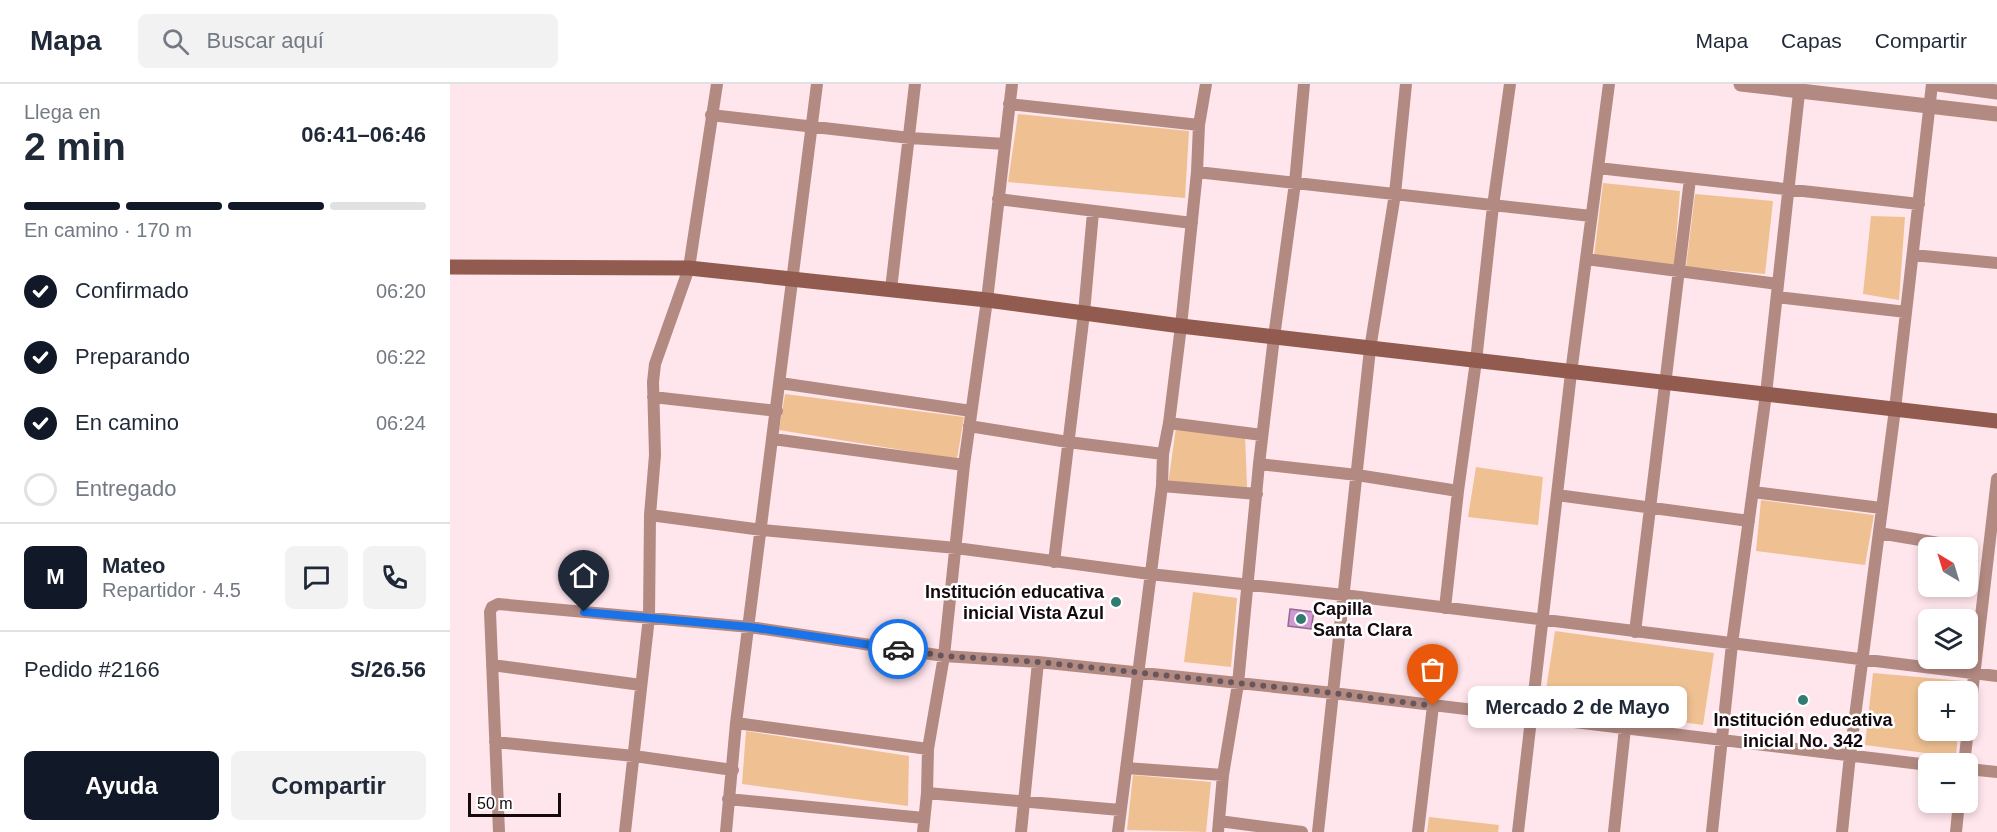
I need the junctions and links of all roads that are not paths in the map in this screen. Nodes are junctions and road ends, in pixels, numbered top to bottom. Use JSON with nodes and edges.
{"nodes":[{"id":1,"x":717,"y":84,"type":"edge"},
{"id":2,"x":817,"y":84,"type":"edge"},
{"id":3,"x":915,"y":84,"type":"edge"},
{"id":4,"x":1012,"y":84,"type":"edge"},
{"id":5,"x":1206,"y":84,"type":"edge"},
{"id":6,"x":1304,"y":84,"type":"edge"},
{"id":7,"x":1406,"y":84,"type":"edge"},
{"id":8,"x":1510,"y":84,"type":"edge"},
{"id":9,"x":1609,"y":84,"type":"edge"},
{"id":10,"x":1741,"y":84,"type":"edge"},
{"id":11,"x":1932,"y":84,"type":"edge"},
{"id":12,"x":1938,"y":84,"type":"edge"},
{"id":13,"x":1800,"y":87,"type":"edge"},
{"id":14,"x":1997,"y":92,"type":"edge"},
{"id":15,"x":1009,"y":104,"type":"junction"},
{"id":16,"x":1929,"y":107,"type":"junction"},
{"id":17,"x":1997,"y":114,"type":"edge"},
{"id":18,"x":711,"y":115,"type":"junction"},
{"id":19,"x":1199,"y":125,"type":"junction"},
{"id":20,"x":813,"y":127,"type":"junction"},
{"id":21,"x":910,"y":138,"type":"junction"},
{"id":22,"x":1005,"y":144,"type":"junction"},
{"id":23,"x":1598,"y":168,"type":"junction"},
{"id":24,"x":1197,"y":172,"type":"junction"},
{"id":25,"x":1690,"y":178,"type":"junction"},
{"id":26,"x":1295,"y":183,"type":"junction"},
{"id":27,"x":1789,"y":190,"type":"junction"},
{"id":28,"x":1395,"y":194,"type":"junction"},
{"id":29,"x":998,"y":199,"type":"junction"},
{"id":30,"x":1919,"y":204,"type":"junction"},
{"id":31,"x":1493,"y":207,"type":"junction"},
{"id":32,"x":1093,"y":212,"type":"junction"},
{"id":33,"x":1591,"y":216,"type":"junction"},
{"id":34,"x":1192,"y":223,"type":"junction"},
{"id":35,"x":1913,"y":255,"type":"junction"},
{"id":36,"x":1586,"y":259,"type":"junction"},
{"id":37,"x":1997,"y":263,"type":"edge"},
{"id":38,"x":450,"y":267,"type":"edge"},
{"id":39,"x":689,"y":268,"type":"junction"},
{"id":40,"x":1680,"y":271,"type":"junction"},
{"id":41,"x":792,"y":279,"type":"junction"},
{"id":42,"x":1778,"y":284,"type":"junction"},
{"id":43,"x":891,"y":290,"type":"junction"},
{"id":44,"x":1777,"y":297,"type":"junction"},
{"id":45,"x":987,"y":300,"type":"junction"},
{"id":46,"x":1906,"y":312,"type":"junction"},
{"id":47,"x":1084,"y":313,"type":"junction"},
{"id":48,"x":1180,"y":326,"type":"junction"},
{"id":49,"x":1274,"y":338,"type":"junction"},
{"id":50,"x":1370,"y":349,"type":"junction"},
{"id":51,"x":1476,"y":362,"type":"junction"},
{"id":52,"x":1571,"y":373,"type":"junction"},
{"id":53,"x":780,"y":383,"type":"junction"},
{"id":54,"x":1667,"y":383,"type":"junction"},
{"id":55,"x":1766,"y":394,"type":"junction"},
{"id":56,"x":653,"y":396,"type":"junction"},
{"id":57,"x":1895,"y":409,"type":"junction"},
{"id":58,"x":777,"y":411,"type":"junction"},
{"id":59,"x":971,"y":411,"type":"junction"},
{"id":60,"x":1997,"y":421,"type":"edge"},
{"id":61,"x":1169,"y":423,"type":"junction"},
{"id":62,"x":969,"y":426,"type":"junction"},
{"id":63,"x":1262,"y":435,"type":"junction"},
{"id":64,"x":773,"y":439,"type":"junction"},
{"id":65,"x":1068,"y":442,"type":"junction"},
{"id":66,"x":1163,"y":454,"type":"junction"},
{"id":67,"x":1259,"y":464,"type":"junction"},
{"id":68,"x":964,"y":465,"type":"junction"},
{"id":69,"x":1357,"y":475,"type":"junction"},
{"id":70,"x":1997,"y":479,"type":"edge"},
{"id":71,"x":1162,"y":486,"type":"junction"},
{"id":72,"x":1458,"y":491,"type":"junction"},
{"id":73,"x":1753,"y":492,"type":"junction"},
{"id":74,"x":1257,"y":494,"type":"junction"},
{"id":75,"x":1557,"y":495,"type":"junction"},
{"id":76,"x":1651,"y":508,"type":"junction"},
{"id":77,"x":1881,"y":508,"type":"junction"},
{"id":78,"x":650,"y":515,"type":"junction"},
{"id":79,"x":1749,"y":521,"type":"junction"},
{"id":80,"x":762,"y":530,"type":"junction"},
{"id":81,"x":1879,"y":533,"type":"junction"},
{"id":82,"x":1918,"y":540,"type":"edge"},
{"id":83,"x":956,"y":548,"type":"junction"},
{"id":84,"x":1978,"y":549,"type":"edge"},
{"id":85,"x":1989,"y":551,"type":"junction"},
{"id":86,"x":1054,"y":562,"type":"junction"},
{"id":87,"x":1150,"y":574,"type":"junction"},
{"id":88,"x":1248,"y":584,"type":"junction"},
{"id":89,"x":1344,"y":596,"type":"junction"},
{"id":90,"x":1445,"y":608,"type":"junction"},
{"id":91,"x":649,"y":617,"type":"junction"},
{"id":92,"x":1542,"y":620,"type":"junction"},
{"id":93,"x":750,"y":627,"type":"junction"},
{"id":94,"x":1635,"y":632,"type":"junction"},
{"id":95,"x":1732,"y":644,"type":"junction"},
{"id":96,"x":944,"y":656,"type":"junction"},
{"id":97,"x":1863,"y":660,"type":"junction"},
{"id":98,"x":1038,"y":662,"type":"junction"},
{"id":99,"x":492,"y":665,"type":"junction"},
{"id":100,"x":1137,"y":673,"type":"junction"},
{"id":101,"x":1974,"y":674,"type":"junction"},
{"id":102,"x":1997,"y":676,"type":"edge"},
{"id":103,"x":1973,"y":681,"type":"edge"},
{"id":104,"x":1238,"y":684,"type":"junction"},
{"id":105,"x":641,"y":685,"type":"junction"},
{"id":106,"x":1333,"y":693,"type":"junction"},
{"id":107,"x":1433,"y":706,"type":"junction"},
{"id":108,"x":1532,"y":718,"type":"junction"},
{"id":109,"x":736,"y":723,"type":"junction"},
{"id":110,"x":1625,"y":728,"type":"junction"},
{"id":111,"x":1721,"y":740,"type":"junction"},
{"id":112,"x":495,"y":742,"type":"junction"},
{"id":113,"x":928,"y":749,"type":"junction"},
{"id":114,"x":1850,"y":755,"type":"junction"},
{"id":115,"x":634,"y":756,"type":"junction"},
{"id":116,"x":1918,"y":764,"type":"edge"},
{"id":117,"x":1126,"y":768,"type":"junction"},
{"id":118,"x":733,"y":770,"type":"junction"},
{"id":119,"x":1978,"y":770,"type":"edge"},
{"id":120,"x":1997,"y":772,"type":"edge"},
{"id":121,"x":1223,"y":776,"type":"junction"},
{"id":122,"x":927,"y":793,"type":"junction"},
{"id":123,"x":728,"y":799,"type":"junction"},
{"id":124,"x":1025,"y":803,"type":"junction"},
{"id":125,"x":1120,"y":810,"type":"junction"},
{"id":126,"x":1958,"y":813,"type":"edge"},
{"id":127,"x":924,"y":818,"type":"junction"},
{"id":128,"x":1218,"y":826,"type":"edge"},
{"id":129,"x":499,"y":832,"type":"edge"},
{"id":130,"x":625,"y":832,"type":"edge"},
{"id":131,"x":726,"y":832,"type":"edge"},
{"id":132,"x":922,"y":832,"type":"edge"},
{"id":133,"x":1021,"y":832,"type":"edge"},
{"id":134,"x":1118,"y":832,"type":"edge"},
{"id":135,"x":1302,"y":832,"type":"edge"},
{"id":136,"x":1318,"y":832,"type":"edge"},
{"id":137,"x":1418,"y":832,"type":"edge"},
{"id":138,"x":1518,"y":832,"type":"edge"},
{"id":139,"x":1614,"y":832,"type":"edge"},
{"id":140,"x":1712,"y":832,"type":"edge"},
{"id":141,"x":1842,"y":832,"type":"edge"},
{"id":142,"x":1956,"y":832,"type":"edge"}],
"edges":[{"from":1,"to":18,"type":"street"},
{"from":2,"to":20,"type":"street"},
{"from":3,"to":21,"type":"street"},
{"from":4,"to":15,"type":"street"},
{"from":5,"to":19,"type":"street"},
{"from":6,"to":26,"type":"street"},
{"from":7,"to":28,"type":"street"},
{"from":8,"to":31,"type":"street"},
{"from":9,"to":23,"type":"street"},
{"from":10,"to":13,"type":"street"},
{"from":11,"to":16,"type":"street"},
{"from":12,"to":14,"type":"street"},
{"from":13,"to":16,"type":"street"},
{"from":13,"to":27,"type":"street"},
{"from":15,"to":19,"type":"street"},
{"from":15,"to":22,"type":"street"},
{"from":16,"to":17,"type":"street"},
{"from":16,"to":30,"type":"street"},
{"from":18,"to":20,"type":"street"},
{"from":18,"to":39,"type":"street"},
{"from":19,"to":24,"type":"street"},
{"from":20,"to":21,"type":"street"},
{"from":20,"to":41,"type":"street"},
{"from":21,"to":22,"type":"street"},
{"from":21,"to":43,"type":"street"},
{"from":22,"to":29,"type":"street"},
{"from":23,"to":25,"type":"street"},
{"from":23,"to":33,"type":"street"},
{"from":24,"to":26,"type":"street"},
{"from":24,"to":34,"type":"street"},
{"from":25,"to":27,"type":"street"},
{"from":25,"to":40,"type":"street"},
{"from":26,"to":28,"type":"street"},
{"from":26,"to":49,"type":"street"},
{"from":27,"to":30,"type":"street"},
{"from":27,"to":42,"type":"street"},
{"from":28,"to":31,"type":"street"},
{"from":28,"to":50,"type":"street"},
{"from":29,"to":32,"type":"street"},
{"from":29,"to":45,"type":"street"},
{"from":30,"to":35,"type":"street"},
{"from":31,"to":33,"type":"street"},
{"from":31,"to":51,"type":"street"},
{"from":32,"to":34,"type":"street"},
{"from":32,"to":47,"type":"street"},
{"from":33,"to":36,"type":"street"},
{"from":34,"to":48,"type":"street"},
{"from":35,"to":37,"type":"street"},
{"from":35,"to":46,"type":"street"},
{"from":36,"to":40,"type":"street"},
{"from":36,"to":52,"type":"street"},
{"from":38,"to":39,"type":"main road"},
{"from":39,"to":41,"type":"main road"},
{"from":39,"to":56,"type":"street"},
{"from":40,"to":42,"type":"street"},
{"from":40,"to":54,"type":"street"},
{"from":41,"to":43,"type":"main road"},
{"from":41,"to":53,"type":"street"},
{"from":42,"to":44,"type":"street"},
{"from":43,"to":45,"type":"main road"},
{"from":44,"to":46,"type":"street"},
{"from":44,"to":55,"type":"street"},
{"from":45,"to":47,"type":"main road"},
{"from":45,"to":59,"type":"street"},
{"from":46,"to":57,"type":"street"},
{"from":47,"to":48,"type":"main road"},
{"from":47,"to":65,"type":"street"},
{"from":48,"to":49,"type":"main road"},
{"from":48,"to":61,"type":"street"},
{"from":49,"to":50,"type":"main road"},
{"from":49,"to":63,"type":"street"},
{"from":50,"to":51,"type":"main road"},
{"from":50,"to":69,"type":"street"},
{"from":51,"to":52,"type":"main road"},
{"from":51,"to":72,"type":"street"},
{"from":52,"to":54,"type":"main road"},
{"from":52,"to":75,"type":"street"},
{"from":53,"to":58,"type":"street"},
{"from":53,"to":59,"type":"street"},
{"from":54,"to":55,"type":"main road"},
{"from":54,"to":76,"type":"street"},
{"from":55,"to":57,"type":"main road"},
{"from":55,"to":73,"type":"street"},
{"from":56,"to":58,"type":"street"},
{"from":56,"to":78,"type":"street"},
{"from":57,"to":60,"type":"main road"},
{"from":57,"to":77,"type":"street"},
{"from":58,"to":64,"type":"street"},
{"from":59,"to":62,"type":"street"},
{"from":61,"to":63,"type":"street"},
{"from":61,"to":66,"type":"street"},
{"from":62,"to":65,"type":"street"},
{"from":62,"to":68,"type":"street"},
{"from":63,"to":67,"type":"street"},
{"from":64,"to":68,"type":"street"},
{"from":64,"to":80,"type":"street"},
{"from":65,"to":66,"type":"street"},
{"from":65,"to":86,"type":"street"},
{"from":66,"to":71,"type":"street"},
{"from":67,"to":69,"type":"street"},
{"from":67,"to":74,"type":"street"},
{"from":68,"to":83,"type":"street"},
{"from":69,"to":72,"type":"street"},
{"from":69,"to":89,"type":"street"},
{"from":70,"to":85,"type":"street"},
{"from":71,"to":74,"type":"street"},
{"from":71,"to":87,"type":"street"},
{"from":72,"to":90,"type":"street"},
{"from":73,"to":77,"type":"street"},
{"from":73,"to":79,"type":"street"},
{"from":74,"to":88,"type":"street"},
{"from":75,"to":76,"type":"street"},
{"from":75,"to":92,"type":"street"},
{"from":76,"to":79,"type":"street"},
{"from":76,"to":94,"type":"street"},
{"from":77,"to":81,"type":"street"},
{"from":78,"to":80,"type":"street"},
{"from":78,"to":91,"type":"street"},
{"from":79,"to":95,"type":"street"},
{"from":80,"to":83,"type":"street"},
{"from":80,"to":93,"type":"street"},
{"from":81,"to":82,"type":"street"},
{"from":81,"to":97,"type":"street"},
{"from":83,"to":86,"type":"street"},
{"from":83,"to":96,"type":"street"},
{"from":84,"to":85,"type":"street"},
{"from":85,"to":101,"type":"street"},
{"from":86,"to":87,"type":"street"},
{"from":87,"to":88,"type":"street"},
{"from":87,"to":100,"type":"street"},
{"from":88,"to":89,"type":"street"},
{"from":88,"to":104,"type":"street"},
{"from":89,"to":90,"type":"street"},
{"from":89,"to":106,"type":"street"},
{"from":90,"to":92,"type":"street"},
{"from":91,"to":93,"type":"street"},
{"from":91,"to":99,"type":"street"},
{"from":91,"to":105,"type":"street"},
{"from":92,"to":94,"type":"street"},
{"from":92,"to":108,"type":"street"},
{"from":93,"to":96,"type":"street"},
{"from":93,"to":109,"type":"street"},
{"from":94,"to":95,"type":"street"},
{"from":95,"to":97,"type":"street"},
{"from":95,"to":111,"type":"street"},
{"from":96,"to":98,"type":"street"},
{"from":96,"to":113,"type":"street"},
{"from":97,"to":101,"type":"street"},
{"from":97,"to":114,"type":"street"},
{"from":98,"to":100,"type":"street"},
{"from":98,"to":124,"type":"street"},
{"from":99,"to":105,"type":"street"},
{"from":99,"to":112,"type":"street"},
{"from":100,"to":104,"type":"street"},
{"from":100,"to":117,"type":"street"},
{"from":101,"to":102,"type":"street"},
{"from":101,"to":103,"type":"street"},
{"from":104,"to":106,"type":"street"},
{"from":104,"to":121,"type":"street"},
{"from":105,"to":115,"type":"street"},
{"from":106,"to":107,"type":"street"},
{"from":106,"to":136,"type":"street"},
{"from":107,"to":108,"type":"street"},
{"from":107,"to":137,"type":"street"},
{"from":108,"to":110,"type":"street"},
{"from":108,"to":138,"type":"street"},
{"from":109,"to":113,"type":"street"},
{"from":109,"to":118,"type":"street"},
{"from":110,"to":111,"type":"street"},
{"from":110,"to":139,"type":"street"},
{"from":111,"to":114,"type":"street"},
{"from":111,"to":140,"type":"street"},
{"from":112,"to":115,"type":"street"},
{"from":112,"to":129,"type":"street"},
{"from":113,"to":122,"type":"street"},
{"from":114,"to":116,"type":"street"},
{"from":114,"to":141,"type":"street"},
{"from":115,"to":118,"type":"street"},
{"from":115,"to":130,"type":"street"},
{"from":117,"to":121,"type":"street"},
{"from":117,"to":125,"type":"street"},
{"from":118,"to":123,"type":"street"},
{"from":119,"to":120,"type":"street"},
{"from":121,"to":128,"type":"street"},
{"from":122,"to":124,"type":"street"},
{"from":122,"to":127,"type":"street"},
{"from":123,"to":127,"type":"street"},
{"from":123,"to":131,"type":"street"},
{"from":124,"to":125,"type":"street"},
{"from":124,"to":133,"type":"street"},
{"from":125,"to":134,"type":"street"},
{"from":126,"to":142,"type":"street"},
{"from":127,"to":132,"type":"street"},
{"from":128,"to":135,"type":"street"}]}
